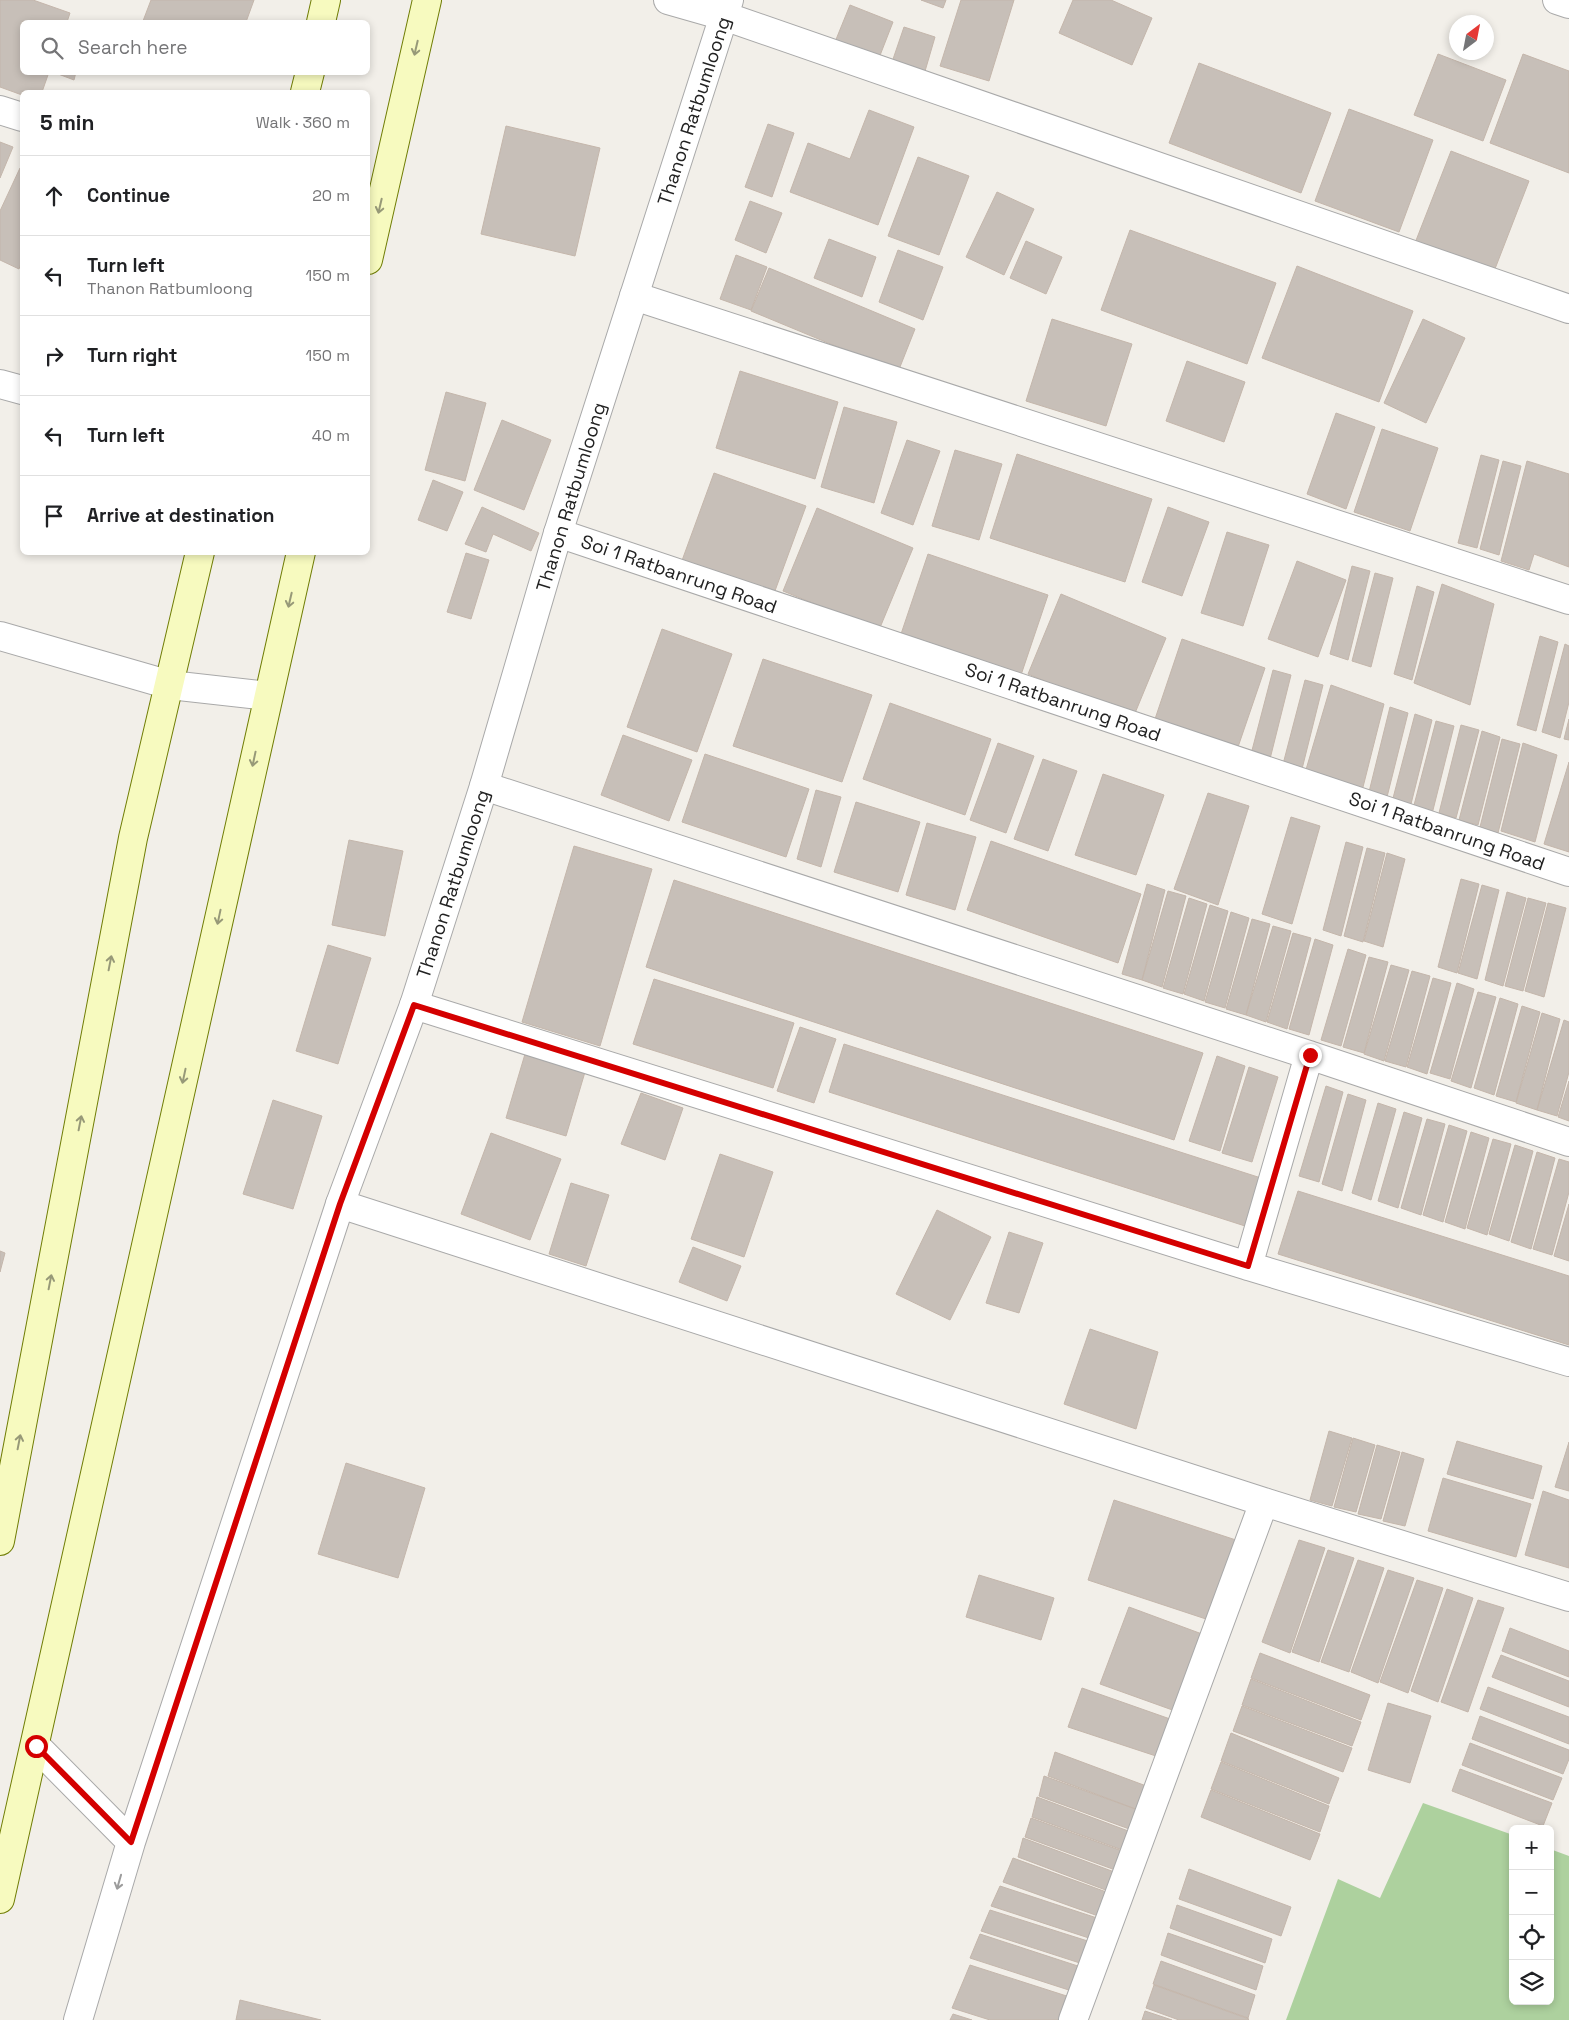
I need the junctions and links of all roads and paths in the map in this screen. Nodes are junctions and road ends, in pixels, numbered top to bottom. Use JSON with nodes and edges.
{"nodes":[{"id":1,"x":326,"y":0,"type":"edge"},
{"id":2,"x":426,"y":0,"type":"edge"},
{"id":3,"x":668,"y":0,"type":"edge"},
{"id":4,"x":1557,"y":0,"type":"edge"},
{"id":5,"x":1569,"y":4,"type":"edge"},
{"id":6,"x":727,"y":8,"type":"edge"},
{"id":7,"x":321,"y":20,"type":"edge"},
{"id":8,"x":309,"y":75,"type":"edge"},
{"id":9,"x":306,"y":90,"type":"edge"},
{"id":10,"x":0,"y":110,"type":"edge"},
{"id":11,"x":20,"y":116,"type":"edge"},
{"id":12,"x":370,"y":251,"type":"edge"},
{"id":13,"x":634,"y":296,"type":"junction"},
{"id":14,"x":1569,"y":309,"type":"edge"},
{"id":15,"x":0,"y":384,"type":"edge"},
{"id":16,"x":20,"y":389,"type":"edge"},
{"id":17,"x":558,"y":533,"type":"junction"},
{"id":18,"x":199,"y":555,"type":"edge"},
{"id":19,"x":300,"y":555,"type":"edge"},
{"id":20,"x":1569,"y":600,"type":"edge"},
{"id":21,"x":0,"y":636,"type":"edge"},
{"id":22,"x":170,"y":685,"type":"junction"},
{"id":23,"x":268,"y":696,"type":"junction"},
{"id":24,"x":484,"y":786,"type":"junction"},
{"id":25,"x":1569,"y":872,"type":"edge"},
{"id":26,"x":414,"y":1005,"type":"junction"},
{"id":27,"x":1310,"y":1055,"type":"junction"},
{"id":28,"x":1569,"y":1142,"type":"edge"},
{"id":29,"x":340,"y":1204,"type":"junction"},
{"id":30,"x":1248,"y":1266,"type":"junction"},
{"id":31,"x":1569,"y":1362,"type":"edge"},
{"id":32,"x":6,"y":1482,"type":"edge"},
{"id":33,"x":1264,"y":1502,"type":"junction"},
{"id":34,"x":0,"y":1541,"type":"edge"},
{"id":35,"x":1569,"y":1597,"type":"edge"},
{"id":36,"x":36,"y":1746,"type":"junction"},
{"id":37,"x":131,"y":1842,"type":"junction"},
{"id":38,"x":0,"y":1899,"type":"edge"},
{"id":39,"x":78,"y":2020,"type":"edge"},
{"id":40,"x":1073,"y":2020,"type":"edge"}],
"edges":[{"from":1,"to":7,"type":"main road"},
{"from":2,"to":12,"type":"main road","one_way":true},
{"from":3,"to":6,"type":"street"},
{"from":4,"to":5,"type":"street"},
{"from":6,"to":13,"type":"street","name":"Thanon Ratbumloong"},
{"from":6,"to":14,"type":"street"},
{"from":8,"to":9,"type":"main road"},
{"from":10,"to":11,"type":"street"},
{"from":13,"to":17,"type":"street","name":"Thanon Ratbumloong"},
{"from":13,"to":20,"type":"street"},
{"from":15,"to":16,"type":"street"},
{"from":17,"to":24,"type":"street","name":"Thanon Ratbumloong"},
{"from":17,"to":25,"type":"street","name":"Soi 1 Ratbanrung Road"},
{"from":18,"to":22,"type":"main road"},
{"from":19,"to":23,"type":"main road","one_way":true},
{"from":21,"to":22,"type":"street"},
{"from":22,"to":23,"type":"street"},
{"from":32,"to":22,"type":"main road","one_way":true},
{"from":23,"to":36,"type":"main road","one_way":true},
{"from":24,"to":26,"type":"street","name":"Thanon Ratbumloong"},
{"from":24,"to":27,"type":"street"},
{"from":26,"to":29,"type":"street","name":"Thanon Ratbumloong"},
{"from":26,"to":30,"type":"street"},
{"from":27,"to":28,"type":"street"},
{"from":27,"to":30,"type":"street"},
{"from":29,"to":33,"type":"street"},
{"from":29,"to":37,"type":"street","name":"Thanon Ratbumloong"},
{"from":30,"to":31,"type":"street"},
{"from":32,"to":34,"type":"main road"},
{"from":33,"to":35,"type":"street"},
{"from":33,"to":40,"type":"street"},
{"from":36,"to":37,"type":"street"},
{"from":36,"to":38,"type":"main road"},
{"from":37,"to":39,"type":"street","name":"Thanon Ratbumloong","one_way":true}]}
